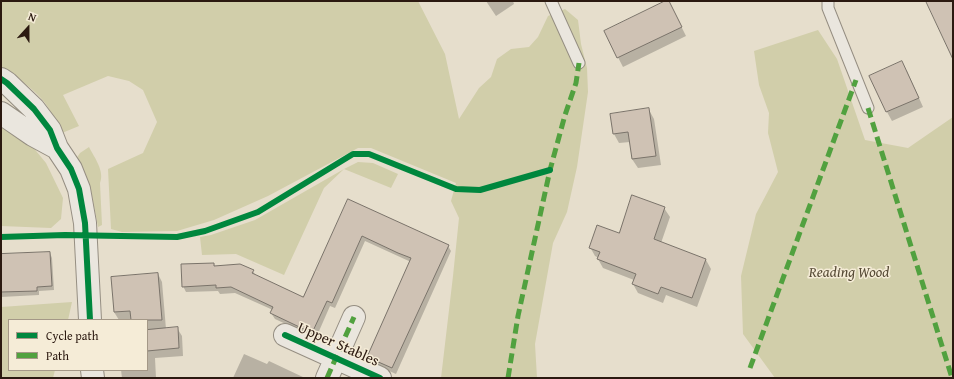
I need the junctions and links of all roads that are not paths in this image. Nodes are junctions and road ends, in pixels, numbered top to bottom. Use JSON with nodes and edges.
{"nodes":[{"id":1,"x":551,"y":1,"type":"edge"},
{"id":2,"x":828,"y":1,"type":"edge"},
{"id":3,"x":579,"y":64,"type":"dead end"},
{"id":4,"x":1,"y":80,"type":"edge"},
{"id":5,"x":868,"y":108,"type":"dead end"},
{"id":6,"x":1,"y":113,"type":"edge"},
{"id":7,"x":57,"y":148,"type":"junction"},
{"id":8,"x":354,"y":317,"type":"dead end"},
{"id":9,"x":90,"y":319,"type":"edge"},
{"id":10,"x":285,"y":335,"type":"dead end"},
{"id":11,"x":335,"y":358,"type":"junction"},
{"id":12,"x":327,"y":378,"type":"edge"},
{"id":13,"x":380,"y":378,"type":"edge"}],
"edges":[{"from":1,"to":3,"type":"lane"},
{"from":2,"to":5,"type":"lane"},
{"from":4,"to":7,"type":"street"},
{"from":6,"to":7,"type":"street"},
{"from":7,"to":9,"type":"street"},
{"from":8,"to":11,"type":"street","name":"Upper Stables"},
{"from":10,"to":11,"type":"street","name":"Upper Stables"},
{"from":11,"to":12,"type":"street","name":"Upper Stables"},
{"from":11,"to":13,"type":"street","name":"Upper Stables"}]}
